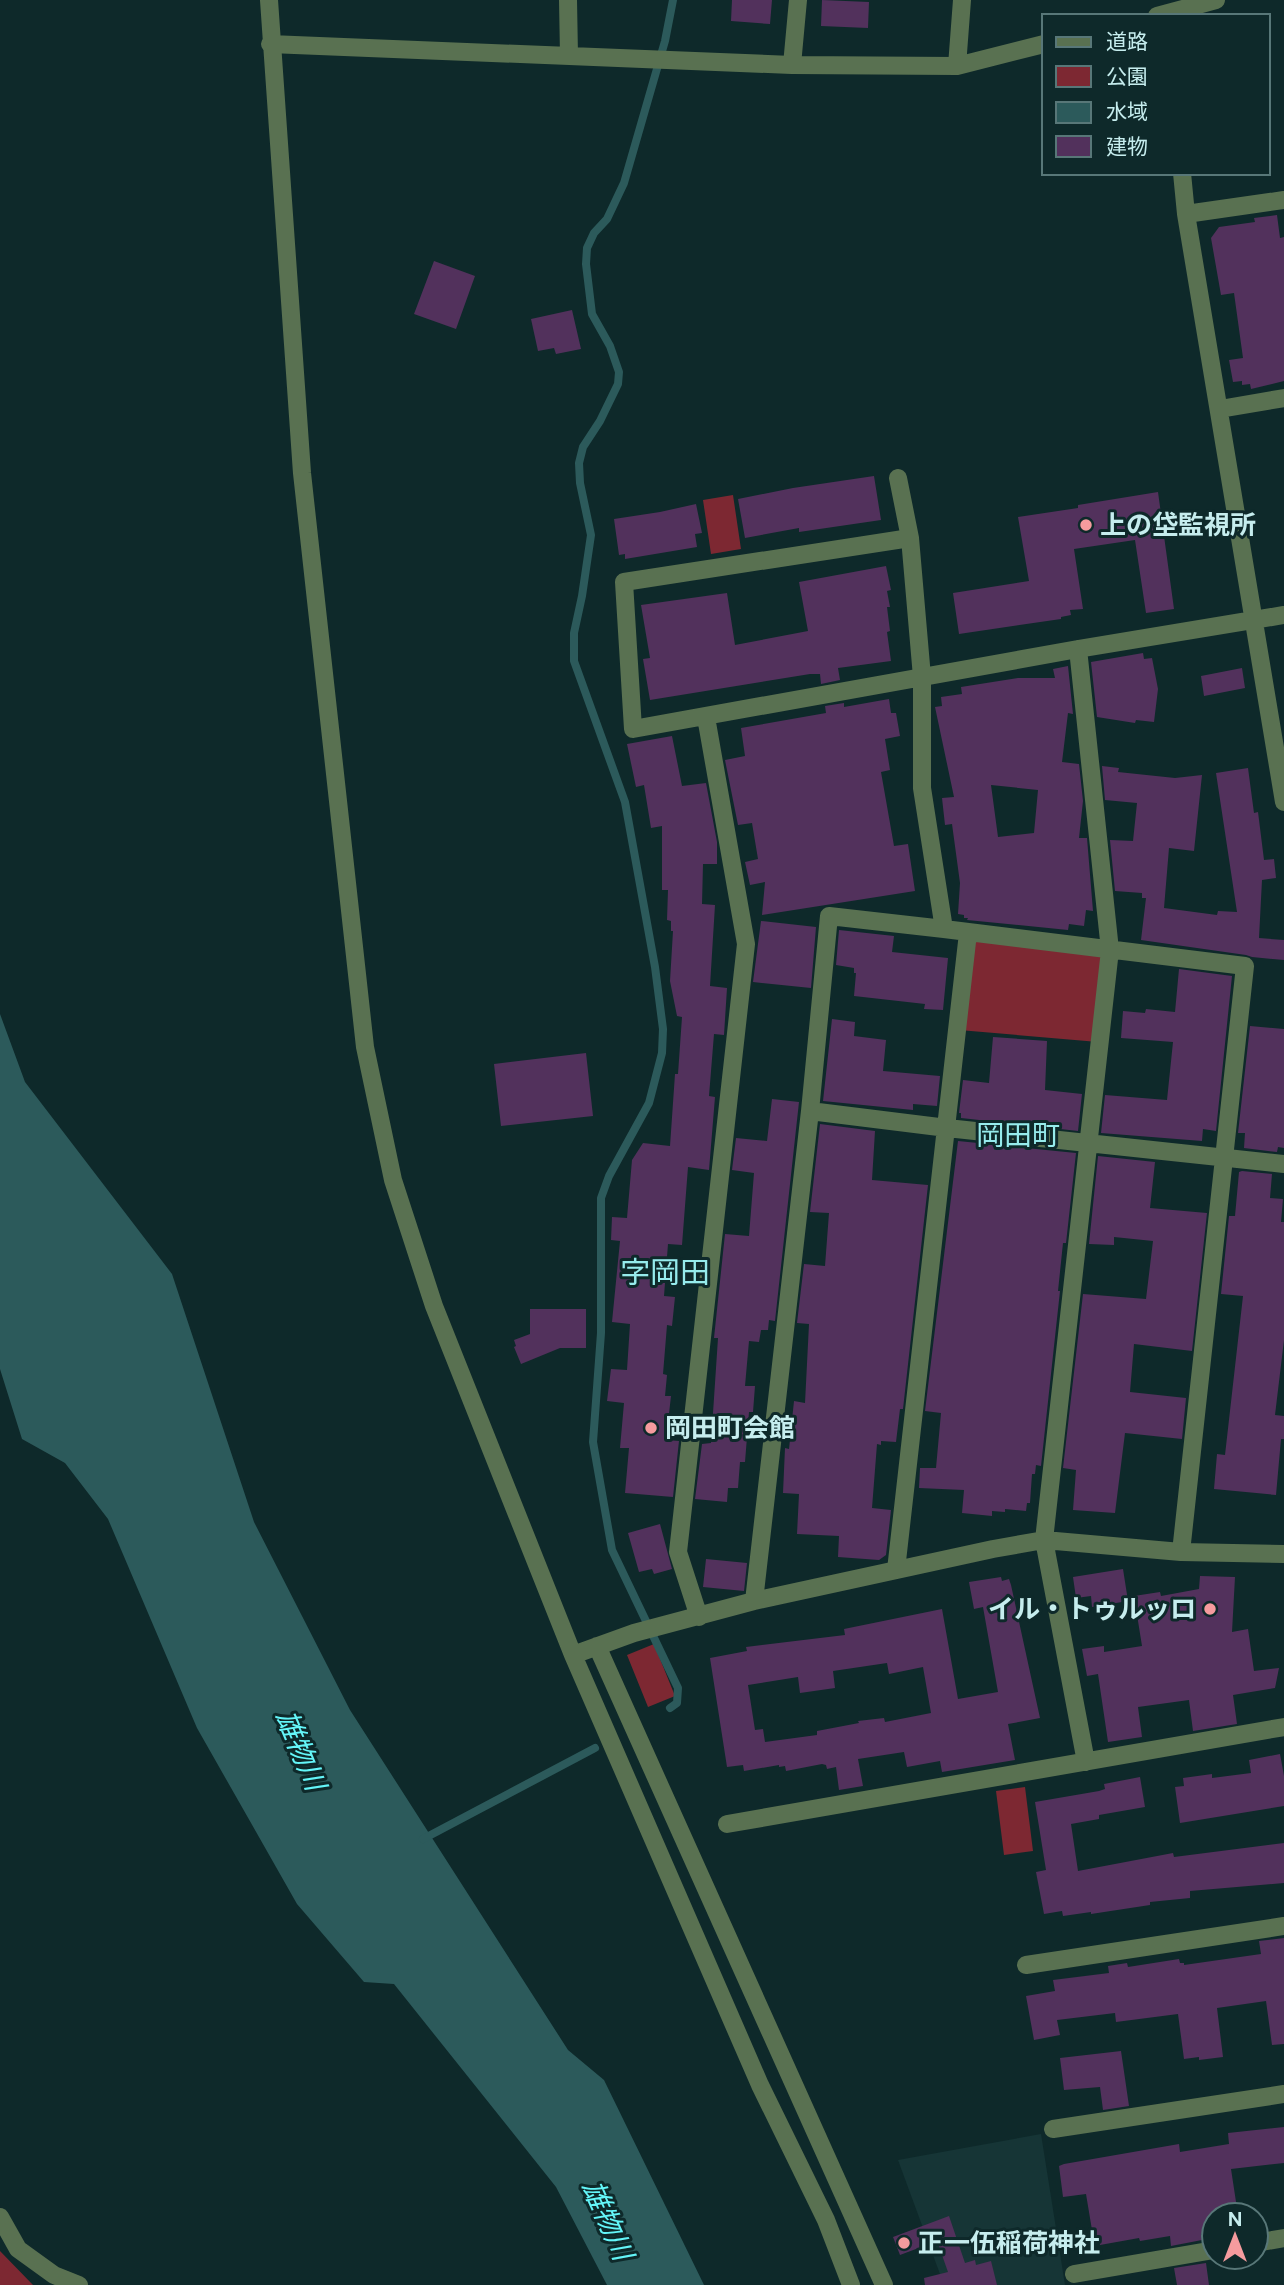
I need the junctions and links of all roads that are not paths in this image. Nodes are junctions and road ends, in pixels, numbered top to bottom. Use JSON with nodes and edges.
{"nodes":[{"id":1,"x":268,"y":0,"type":"edge"},
{"id":2,"x":568,"y":0,"type":"edge"},
{"id":3,"x":798,"y":0,"type":"edge"},
{"id":4,"x":962,"y":0,"type":"edge"},
{"id":5,"x":1216,"y":0,"type":"edge"},
{"id":6,"x":1190,"y":8,"type":"edge"},
{"id":7,"x":1165,"y":14,"type":"edge"},
{"id":8,"x":270,"y":44,"type":"junction"},
{"id":9,"x":1042,"y":45,"type":"edge"},
{"id":10,"x":569,"y":55,"type":"junction"},
{"id":11,"x":792,"y":65,"type":"junction"},
{"id":12,"x":957,"y":66,"type":"junction"},
{"id":13,"x":1182,"y":175,"type":"edge"},
{"id":14,"x":1284,"y":200,"type":"edge"},
{"id":15,"x":1186,"y":214,"type":"junction"},
{"id":16,"x":1284,"y":398,"type":"edge"},
{"id":17,"x":1220,"y":409,"type":"junction"},
{"id":18,"x":898,"y":478,"type":"dead end"},
{"id":19,"x":910,"y":538,"type":"junction"},
{"id":20,"x":1284,"y":615,"type":"edge"},
{"id":21,"x":1255,"y":620,"type":"junction"},
{"id":22,"x":1078,"y":649,"type":"junction"},
{"id":23,"x":922,"y":677,"type":"junction"},
{"id":24,"x":706,"y":717,"type":"junction"},
{"id":25,"x":1284,"y":802,"type":"edge"},
{"id":26,"x":944,"y":929,"type":"junction"},
{"id":27,"x":968,"y":933,"type":"junction"},
{"id":28,"x":1110,"y":950,"type":"junction"},
{"id":29,"x":810,"y":1111,"type":"junction"},
{"id":30,"x":947,"y":1128,"type":"junction"},
{"id":31,"x":1088,"y":1143,"type":"junction"},
{"id":32,"x":1225,"y":1158,"type":"junction"},
{"id":33,"x":1284,"y":1164,"type":"edge"},
{"id":34,"x":1044,"y":1540,"type":"junction"},
{"id":35,"x":1181,"y":1552,"type":"junction"},
{"id":36,"x":1284,"y":1554,"type":"edge"},
{"id":37,"x":896,"y":1570,"type":"junction"},
{"id":38,"x":754,"y":1601,"type":"junction"},
{"id":39,"x":699,"y":1617,"type":"junction"},
{"id":40,"x":597,"y":1646,"type":"junction"},
{"id":41,"x":573,"y":1655,"type":"junction"},
{"id":42,"x":1284,"y":1727,"type":"edge"},
{"id":43,"x":1086,"y":1762,"type":"junction"},
{"id":44,"x":727,"y":1824,"type":"dead end"},
{"id":45,"x":1284,"y":1926,"type":"edge"},
{"id":46,"x":1026,"y":1965,"type":"dead end"},
{"id":47,"x":1284,"y":2094,"type":"edge"},
{"id":48,"x":1053,"y":2129,"type":"dead end"},
{"id":49,"x":0,"y":2217,"type":"edge"},
{"id":50,"x":1200,"y":2252,"type":"edge"},
{"id":51,"x":1074,"y":2274,"type":"dead end"},
{"id":52,"x":79,"y":2285,"type":"edge"},
{"id":53,"x":851,"y":2285,"type":"edge"},
{"id":54,"x":884,"y":2285,"type":"edge"}],
"edges":[{"from":1,"to":8,"type":"street"},
{"from":2,"to":10,"type":"street"},
{"from":3,"to":11,"type":"street"},
{"from":4,"to":12,"type":"street"},
{"from":5,"to":6,"type":"street"},
{"from":6,"to":7,"type":"street"},
{"from":8,"to":10,"type":"street"},
{"from":8,"to":41,"type":"street"},
{"from":9,"to":12,"type":"street"},
{"from":10,"to":11,"type":"street"},
{"from":11,"to":12,"type":"street"},
{"from":13,"to":15,"type":"street"},
{"from":14,"to":15,"type":"street"},
{"from":15,"to":17,"type":"street"},
{"from":16,"to":17,"type":"street"},
{"from":17,"to":21,"type":"street"},
{"from":18,"to":19,"type":"street"},
{"from":19,"to":23,"type":"street"},
{"from":19,"to":24,"type":"street"},
{"from":20,"to":21,"type":"street"},
{"from":21,"to":22,"type":"street"},
{"from":21,"to":25,"type":"street"},
{"from":22,"to":23,"type":"street"},
{"from":22,"to":28,"type":"street"},
{"from":23,"to":24,"type":"street"},
{"from":23,"to":26,"type":"street"},
{"from":24,"to":39,"type":"street"},
{"from":26,"to":27,"type":"street"},
{"from":26,"to":29,"type":"street"},
{"from":27,"to":28,"type":"street"},
{"from":27,"to":30,"type":"street"},
{"from":28,"to":31,"type":"street"},
{"from":28,"to":32,"type":"street"},
{"from":29,"to":30,"type":"street"},
{"from":29,"to":38,"type":"street"},
{"from":30,"to":31,"type":"street"},
{"from":30,"to":37,"type":"street"},
{"from":31,"to":32,"type":"street"},
{"from":31,"to":34,"type":"street"},
{"from":32,"to":33,"type":"street"},
{"from":32,"to":35,"type":"street"},
{"from":34,"to":35,"type":"street"},
{"from":34,"to":37,"type":"street"},
{"from":34,"to":43,"type":"street"},
{"from":35,"to":36,"type":"street"},
{"from":37,"to":38,"type":"street"},
{"from":38,"to":39,"type":"street"},
{"from":39,"to":40,"type":"street"},
{"from":40,"to":41,"type":"street"},
{"from":40,"to":54,"type":"street"},
{"from":41,"to":53,"type":"street"},
{"from":42,"to":43,"type":"street"},
{"from":43,"to":44,"type":"street"},
{"from":45,"to":46,"type":"street"},
{"from":47,"to":48,"type":"street"},
{"from":49,"to":52,"type":"street"},
{"from":50,"to":51,"type":"street"}]}
